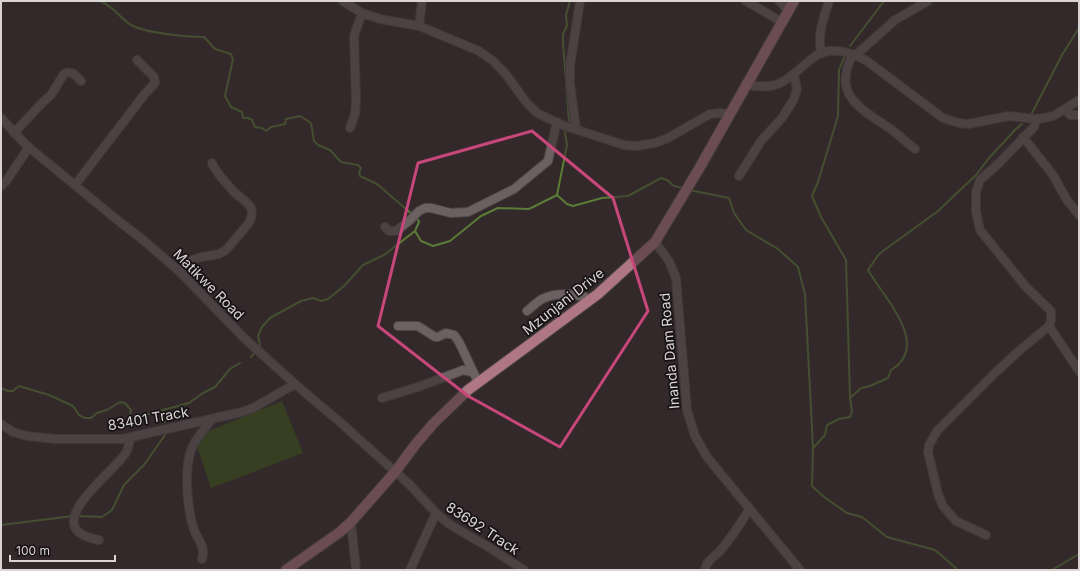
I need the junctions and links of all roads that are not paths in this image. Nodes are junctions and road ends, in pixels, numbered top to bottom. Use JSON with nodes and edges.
{"nodes":[{"id":1,"x":422,"y":1,"type":"edge"},
{"id":2,"x":580,"y":1,"type":"edge"},
{"id":3,"x":746,"y":1,"type":"edge"},
{"id":4,"x":779,"y":1,"type":"edge"},
{"id":5,"x":794,"y":1,"type":"edge"},
{"id":6,"x":829,"y":1,"type":"edge"},
{"id":7,"x":928,"y":1,"type":"edge"},
{"id":8,"x":346,"y":2,"type":"edge"},
{"id":9,"x":789,"y":11,"type":"junction"},
{"id":10,"x":362,"y":13,"type":"junction"},
{"id":11,"x":782,"y":22,"type":"junction"},
{"id":12,"x":419,"y":26,"type":"junction"},
{"id":13,"x":822,"y":53,"type":"junction"},
{"id":14,"x":854,"y":54,"type":"junction"},
{"id":15,"x":137,"y":60,"type":"dead end"},
{"id":16,"x":794,"y":75,"type":"junction"},
{"id":17,"x":81,"y":81,"type":"dead end"},
{"id":18,"x":747,"y":85,"type":"junction"},
{"id":19,"x":1079,"y":100,"type":"edge"},
{"id":20,"x":1065,"y":109,"type":"junction"},
{"id":21,"x":730,"y":114,"type":"junction"},
{"id":22,"x":1079,"y":115,"type":"edge"},
{"id":23,"x":1,"y":118,"type":"edge"},
{"id":24,"x":1037,"y":119,"type":"junction"},
{"id":25,"x":557,"y":122,"type":"junction"},
{"id":26,"x":350,"y":128,"type":"dead end"},
{"id":27,"x":576,"y":129,"type":"junction"},
{"id":28,"x":14,"y":133,"type":"junction"},
{"id":29,"x":1023,"y":137,"type":"junction"},
{"id":30,"x":29,"y":147,"type":"junction"},
{"id":31,"x":915,"y":149,"type":"dead end"},
{"id":32,"x":212,"y":162,"type":"dead end"},
{"id":33,"x":739,"y":176,"type":"dead end"},
{"id":34,"x":75,"y":185,"type":"junction"},
{"id":35,"x":1,"y":186,"type":"edge"},
{"id":36,"x":1079,"y":215,"type":"edge"},
{"id":37,"x":385,"y":227,"type":"dead end"},
{"id":38,"x":655,"y":242,"type":"junction"},
{"id":39,"x":180,"y":272,"type":"junction"},
{"id":40,"x":592,"y":299,"type":"junction"},
{"id":41,"x":527,"y":311,"type":"dead end"},
{"id":42,"x":398,"y":326,"type":"dead end"},
{"id":43,"x":1049,"y":326,"type":"junction"},
{"id":44,"x":1079,"y":371,"type":"edge"},
{"id":45,"x":472,"y":372,"type":"junction"},
{"id":46,"x":478,"y":382,"type":"junction"},
{"id":47,"x":295,"y":384,"type":"junction"},
{"id":48,"x":382,"y":398,"type":"dead end"},
{"id":49,"x":212,"y":419,"type":"junction"},
{"id":50,"x":1,"y":424,"type":"edge"},
{"id":51,"x":130,"y":437,"type":"junction"},
{"id":52,"x":395,"y":472,"type":"junction"},
{"id":53,"x":750,"y":510,"type":"junction"},
{"id":54,"x":436,"y":513,"type":"junction"},
{"id":55,"x":350,"y":522,"type":"junction"},
{"id":56,"x":986,"y":535,"type":"dead end"},
{"id":57,"x":99,"y":540,"type":"dead end"},
{"id":58,"x":202,"y":559,"type":"dead end"},
{"id":59,"x":286,"y":570,"type":"edge"},
{"id":60,"x":356,"y":570,"type":"edge"},
{"id":61,"x":410,"y":570,"type":"edge"},
{"id":62,"x":524,"y":570,"type":"edge"},
{"id":63,"x":705,"y":570,"type":"edge"},
{"id":64,"x":800,"y":570,"type":"edge"}],
"edges":[{"from":1,"to":12,"type":"street"},
{"from":2,"to":27,"type":"street"},
{"from":3,"to":11,"type":"street"},
{"from":4,"to":9,"type":"street"},
{"from":5,"to":9,"type":"main road","name":"Mzunjani Drive"},
{"from":6,"to":13,"type":"street"},
{"from":7,"to":14,"type":"street"},
{"from":8,"to":10,"type":"street"},
{"from":9,"to":11,"type":"main road","name":"Mzunjani Drive"},
{"from":10,"to":12,"type":"street"},
{"from":10,"to":26,"type":"street"},
{"from":11,"to":18,"type":"main road","name":"Mzunjani Drive"},
{"from":12,"to":25,"type":"street"},
{"from":13,"to":14,"type":"street"},
{"from":13,"to":16,"type":"street"},
{"from":14,"to":24,"type":"street"},
{"from":14,"to":31,"type":"street"},
{"from":15,"to":34,"type":"street"},
{"from":16,"to":18,"type":"street"},
{"from":16,"to":33,"type":"street"},
{"from":17,"to":28,"type":"street"},
{"from":18,"to":21,"type":"main road","name":"Mzunjani Drive"},
{"from":19,"to":20,"type":"street"},
{"from":20,"to":22,"type":"street"},
{"from":20,"to":24,"type":"street"},
{"from":21,"to":27,"type":"street"},
{"from":21,"to":38,"type":"main road","name":"Mzunjani Drive"},
{"from":23,"to":28,"type":"street","name":"Matikwe Road"},
{"from":24,"to":29,"type":"street"},
{"from":25,"to":27,"type":"street"},
{"from":25,"to":37,"type":"street"},
{"from":28,"to":30,"type":"street","name":"Matikwe Road"},
{"from":29,"to":36,"type":"street"},
{"from":29,"to":43,"type":"street"},
{"from":30,"to":34,"type":"street","name":"Matikwe Road"},
{"from":30,"to":35,"type":"street"},
{"from":32,"to":39,"type":"street"},
{"from":34,"to":39,"type":"street","name":"Matikwe Road"},
{"from":38,"to":40,"type":"main road","name":"Mzunjani Drive"},
{"from":38,"to":53,"type":"street","name":"Inanda Dam Road"},
{"from":39,"to":47,"type":"street","name":"Matikwe Road"},
{"from":40,"to":41,"type":"street"},
{"from":40,"to":46,"type":"main road","name":"Mzunjani Drive"},
{"from":42,"to":45,"type":"street"},
{"from":43,"to":44,"type":"street"},
{"from":43,"to":56,"type":"street"},
{"from":45,"to":46,"type":"street"},
{"from":45,"to":48,"type":"street"},
{"from":46,"to":52,"type":"main road","name":"Mzunjani Drive"},
{"from":47,"to":49,"type":"street","name":"83401 Track"},
{"from":47,"to":52,"type":"street","name":"Matikwe Road"},
{"from":49,"to":51,"type":"street","name":"83401 Track"},
{"from":49,"to":58,"type":"street"},
{"from":50,"to":51,"type":"street","name":"83401 Track"},
{"from":51,"to":57,"type":"street"},
{"from":52,"to":54,"type":"street","name":"83692 Track"},
{"from":52,"to":55,"type":"main road","name":"Mzunjani Drive"},
{"from":53,"to":63,"type":"street"},
{"from":53,"to":64,"type":"street","name":"Inanda Dam Road"},
{"from":54,"to":61,"type":"street"},
{"from":54,"to":62,"type":"street","name":"83692 Track"},
{"from":55,"to":59,"type":"main road","name":"Mzunjani Drive"},
{"from":55,"to":60,"type":"street"}]}
